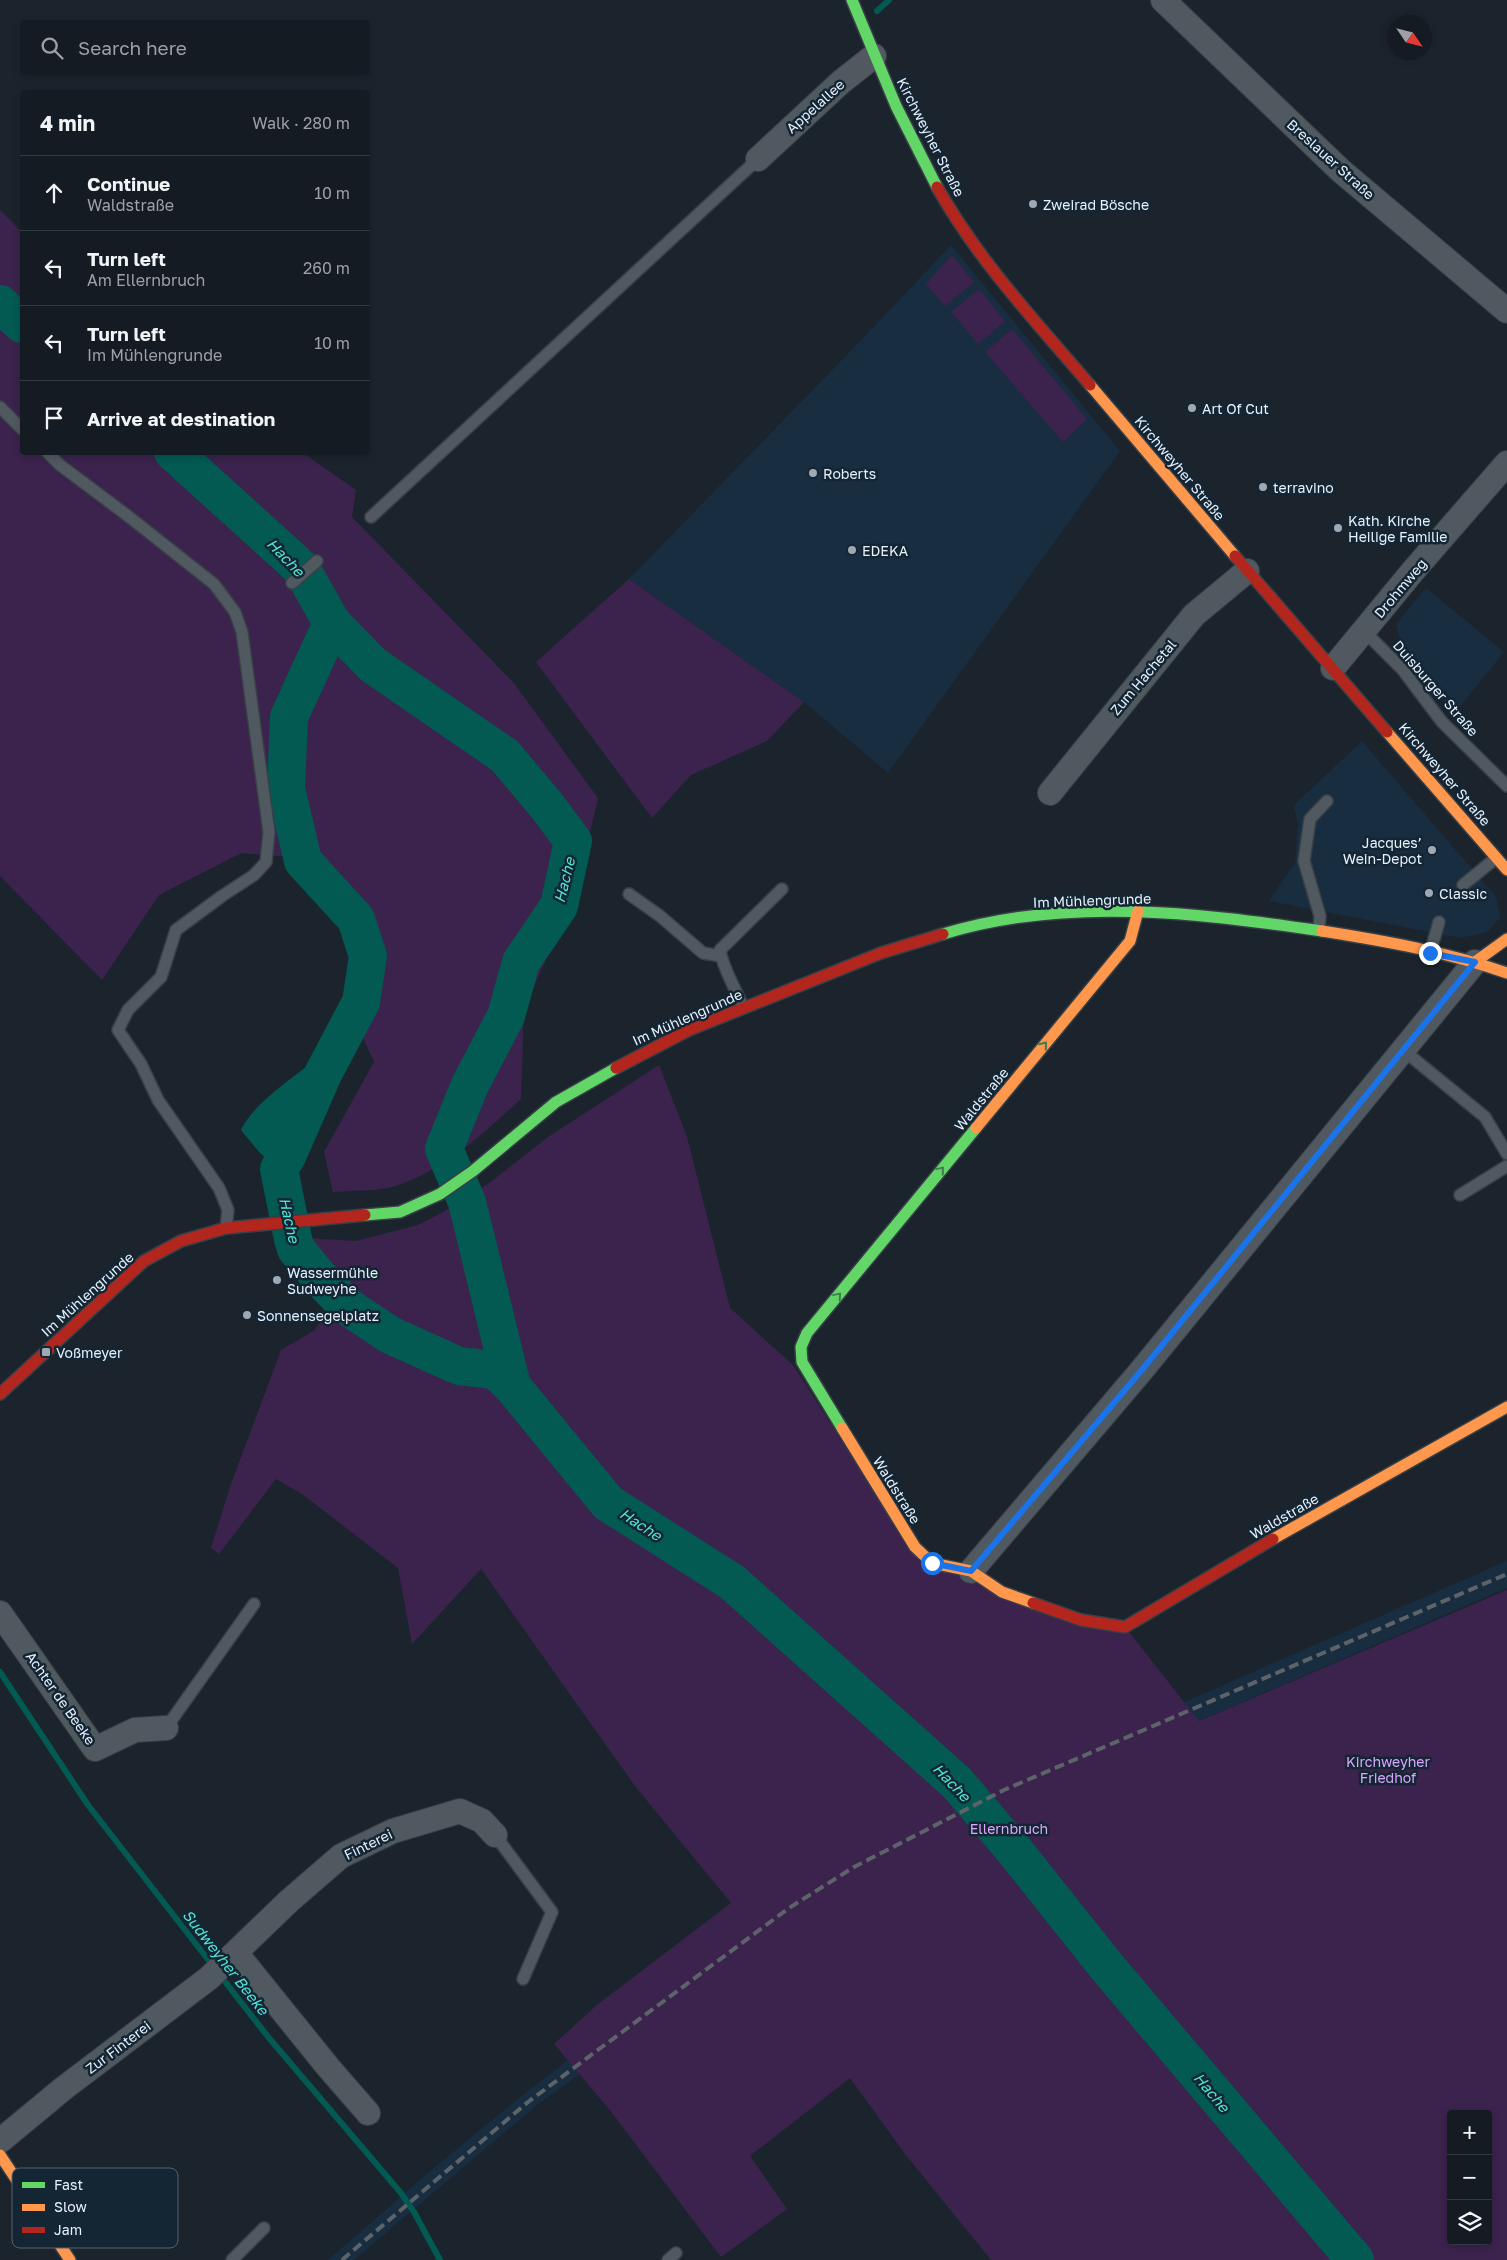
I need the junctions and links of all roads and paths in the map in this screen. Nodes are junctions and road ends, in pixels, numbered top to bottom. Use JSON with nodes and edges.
{"nodes":[{"id":1,"x":852,"y":0,"type":"edge"},
{"id":2,"x":1163,"y":0,"type":"edge"},
{"id":3,"x":874,"y":56,"type":"junction"},
{"id":4,"x":758,"y":159,"type":"joint"},
{"id":5,"x":1507,"y":311,"type":"edge"},
{"id":6,"x":0,"y":407,"type":"edge"},
{"id":7,"x":20,"y":427,"type":"edge"},
{"id":8,"x":50,"y":455,"type":"edge"},
{"id":9,"x":1507,"y":463,"type":"edge"},
{"id":10,"x":371,"y":517,"type":"dead end"},
{"id":11,"x":317,"y":561,"type":"dead end"},
{"id":12,"x":1247,"y":571,"type":"junction"},
{"id":13,"x":292,"y":583,"type":"dead end"},
{"id":14,"x":1364,"y":631,"type":"junction"},
{"id":15,"x":1333,"y":668,"type":"junction"},
{"id":16,"x":1507,"y":786,"type":"edge"},
{"id":17,"x":1050,"y":793,"type":"dead end"},
{"id":18,"x":1327,"y":801,"type":"dead end"},
{"id":19,"x":1496,"y":858,"type":"junction"},
{"id":20,"x":1507,"y":870,"type":"edge"},
{"id":21,"x":1463,"y":885,"type":"dead end"},
{"id":22,"x":782,"y":889,"type":"dead end"},
{"id":23,"x":629,"y":894,"type":"dead end"},
{"id":24,"x":1138,"y":911,"type":"junction"},
{"id":25,"x":1439,"y":922,"type":"dead end"},
{"id":26,"x":1319,"y":930,"type":"junction"},
{"id":27,"x":1507,"y":939,"type":"edge"},
{"id":28,"x":1430,"y":953,"type":"junction"},
{"id":29,"x":721,"y":956,"type":"junction"},
{"id":30,"x":1475,"y":962,"type":"junction"},
{"id":31,"x":1505,"y":971,"type":"edge"},
{"id":32,"x":743,"y":1008,"type":"junction"},
{"id":33,"x":1403,"y":1050,"type":"junction"},
{"id":34,"x":1507,"y":1154,"type":"edge"},
{"id":35,"x":1507,"y":1166,"type":"edge"},
{"id":36,"x":1460,"y":1195,"type":"dead end"},
{"id":37,"x":226,"y":1228,"type":"junction"},
{"id":38,"x":0,"y":1394,"type":"edge"},
{"id":39,"x":1507,"y":1407,"type":"edge"},
{"id":40,"x":971,"y":1571,"type":"junction"},
{"id":41,"x":254,"y":1604,"type":"dead end"},
{"id":42,"x":0,"y":1613,"type":"edge"},
{"id":43,"x":166,"y":1728,"type":"joint"},
{"id":44,"x":495,"y":1835,"type":"joint"},
{"id":45,"x":236,"y":1953,"type":"junction"},
{"id":46,"x":523,"y":1979,"type":"dead end"},
{"id":47,"x":368,"y":2113,"type":"dead end"},
{"id":48,"x":0,"y":2141,"type":"edge"},
{"id":49,"x":3,"y":2166,"type":"edge"},
{"id":50,"x":12,"y":2179,"type":"edge"},
{"id":51,"x":264,"y":2228,"type":"dead end"},
{"id":52,"x":61,"y":2248,"type":"edge"},
{"id":53,"x":70,"y":2260,"type":"edge"},
{"id":54,"x":232,"y":2260,"type":"edge"}],
"edges":[{"from":1,"to":3,"type":"main road","name":"Kirchweyher Straße"},
{"from":2,"to":5,"type":"street","name":"Breslauer Straße"},
{"from":3,"to":4,"type":"street","name":"Appelallee"},
{"from":3,"to":12,"type":"main road","name":"Kirchweyher Straße"},
{"from":4,"to":10,"type":"lane"},
{"from":6,"to":7,"type":"lane"},
{"from":8,"to":37,"type":"lane"},
{"from":9,"to":14,"type":"street","name":"Drohmweg"},
{"from":11,"to":13,"type":"lane"},
{"from":12,"to":15,"type":"main road","name":"Kirchweyher Straße"},
{"from":12,"to":17,"type":"street","name":"Zum Hachetal"},
{"from":14,"to":15,"type":"street","name":"Drohmweg"},
{"from":14,"to":16,"type":"lane","name":"Duisburger Straße"},
{"from":15,"to":19,"type":"main road","name":"Kirchweyher Straße"},
{"from":18,"to":26,"type":"lane"},
{"from":19,"to":20,"type":"main road","name":"Kirchweyher Straße"},
{"from":19,"to":21,"type":"lane"},
{"from":22,"to":29,"type":"lane"},
{"from":23,"to":29,"type":"lane"},
{"from":24,"to":26,"type":"main road","name":"Im Mühlengrunde"},
{"from":24,"to":32,"type":"main road","name":"Im Mühlengrunde"},
{"from":40,"to":24,"type":"main road","name":"Waldstraße","one_way":true},
{"from":25,"to":28,"type":"lane"},
{"from":26,"to":28,"type":"main road","name":"Im Mühlengrunde"},
{"from":27,"to":30,"type":"main road"},
{"from":28,"to":30,"type":"main road","name":"Im Mühlengrunde"},
{"from":29,"to":32,"type":"lane"},
{"from":30,"to":31,"type":"main road","name":"Im Mühlengrunde"},
{"from":30,"to":33,"type":"street"},
{"from":32,"to":37,"type":"main road","name":"Im Mühlengrunde"},
{"from":33,"to":34,"type":"lane"},
{"from":33,"to":40,"type":"street"},
{"from":35,"to":36,"type":"lane"},
{"from":37,"to":38,"type":"main road","name":"Im Mühlengrunde"},
{"from":39,"to":40,"type":"main road","name":"Waldstraße"},
{"from":41,"to":43,"type":"lane"},
{"from":42,"to":43,"type":"street","name":"Achter de Beeke"},
{"from":44,"to":45,"type":"street","name":"Finterei"},
{"from":44,"to":46,"type":"lane"},
{"from":45,"to":47,"type":"street"},
{"from":45,"to":48,"type":"street","name":"Zur Finterei"},
{"from":49,"to":50,"type":"main road"},
{"from":51,"to":54,"type":"lane"},
{"from":52,"to":53,"type":"main road"}]}
